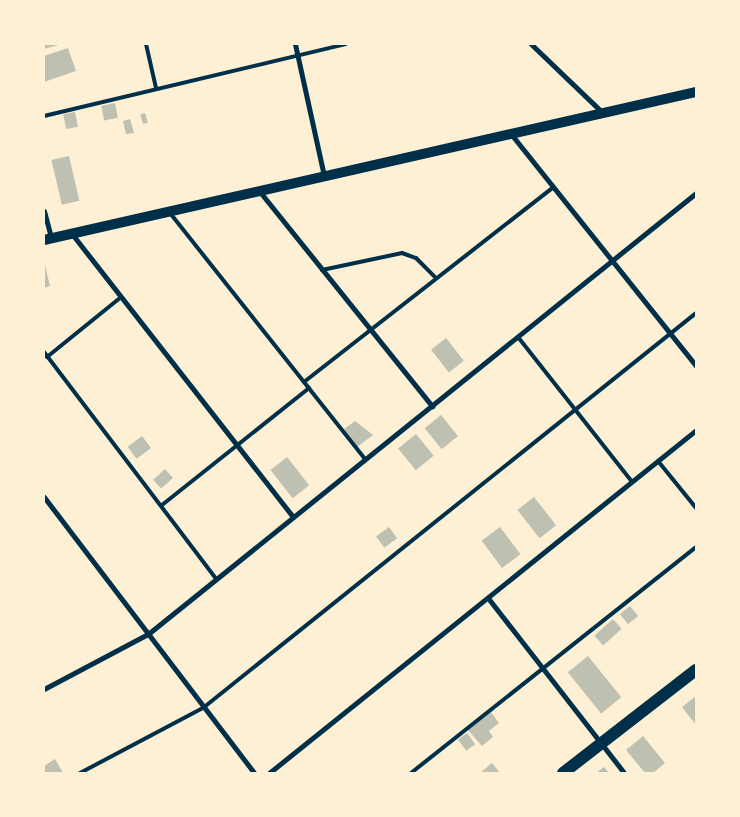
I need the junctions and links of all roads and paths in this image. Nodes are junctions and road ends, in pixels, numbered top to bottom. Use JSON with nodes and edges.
{"nodes":[{"id":1,"x":146,"y":44,"type":"edge"},
{"id":2,"x":294,"y":44,"type":"edge"},
{"id":3,"x":346,"y":44,"type":"edge"},
{"id":4,"x":534,"y":44,"type":"edge"},
{"id":5,"x":297,"y":55,"type":"junction"},
{"id":6,"x":156,"y":88,"type":"junction"},
{"id":7,"x":696,"y":92,"type":"edge"},
{"id":8,"x":603,"y":112,"type":"junction"},
{"id":9,"x":44,"y":116,"type":"edge"},
{"id":10,"x":511,"y":134,"type":"junction"},
{"id":11,"x":324,"y":176,"type":"junction"},
{"id":12,"x":552,"y":188,"type":"junction"},
{"id":13,"x":260,"y":192,"type":"junction"},
{"id":14,"x":696,"y":193,"type":"edge"},
{"id":15,"x":44,"y":211,"type":"edge"},
{"id":16,"x":168,"y":211,"type":"junction"},
{"id":17,"x":72,"y":234,"type":"junction"},
{"id":18,"x":47,"y":239,"type":"edge"},
{"id":19,"x":612,"y":260,"type":"junction"},
{"id":20,"x":322,"y":270,"type":"junction"},
{"id":21,"x":435,"y":277,"type":"junction"},
{"id":22,"x":121,"y":297,"type":"junction"},
{"id":23,"x":696,"y":313,"type":"edge"},
{"id":24,"x":368,"y":329,"type":"junction"},
{"id":25,"x":670,"y":334,"type":"junction"},
{"id":26,"x":518,"y":337,"type":"junction"},
{"id":27,"x":44,"y":352,"type":"edge"},
{"id":28,"x":47,"y":357,"type":"junction"},
{"id":29,"x":696,"y":366,"type":"edge"},
{"id":30,"x":304,"y":382,"type":"junction"},
{"id":31,"x":308,"y":388,"type":"junction"},
{"id":32,"x":432,"y":406,"type":"junction"},
{"id":33,"x":577,"y":411,"type":"junction"},
{"id":34,"x":696,"y":430,"type":"edge"},
{"id":35,"x":238,"y":446,"type":"junction"},
{"id":36,"x":365,"y":459,"type":"junction"},
{"id":37,"x":658,"y":461,"type":"junction"},
{"id":38,"x":632,"y":482,"type":"junction"},
{"id":39,"x":44,"y":497,"type":"edge"},
{"id":40,"x":162,"y":505,"type":"junction"},
{"id":41,"x":696,"y":508,"type":"edge"},
{"id":42,"x":293,"y":517,"type":"junction"},
{"id":43,"x":696,"y":547,"type":"edge"},
{"id":44,"x":215,"y":577,"type":"junction"},
{"id":45,"x":488,"y":598,"type":"junction"},
{"id":46,"x":148,"y":634,"type":"junction"},
{"id":47,"x":543,"y":668,"type":"junction"},
{"id":48,"x":696,"y":670,"type":"edge"},
{"id":49,"x":44,"y":689,"type":"edge"},
{"id":50,"x":202,"y":708,"type":"junction"},
{"id":51,"x":601,"y":743,"type":"junction"},
{"id":52,"x":80,"y":773,"type":"edge"},
{"id":53,"x":254,"y":773,"type":"edge"},
{"id":54,"x":269,"y":773,"type":"edge"},
{"id":55,"x":411,"y":773,"type":"edge"},
{"id":56,"x":563,"y":773,"type":"edge"},
{"id":57,"x":624,"y":773,"type":"edge"}],
"edges":[{"from":1,"to":6,"type":"lane"},
{"from":2,"to":5,"type":"street"},
{"from":3,"to":5,"type":"lane"},
{"from":4,"to":8,"type":"street"},
{"from":5,"to":6,"type":"lane"},
{"from":5,"to":11,"type":"street"},
{"from":6,"to":9,"type":"lane"},
{"from":7,"to":8,"type":"main road"},
{"from":8,"to":10,"type":"main road"},
{"from":10,"to":11,"type":"main road"},
{"from":10,"to":12,"type":"street"},
{"from":11,"to":13,"type":"main road"},
{"from":12,"to":19,"type":"street"},
{"from":12,"to":21,"type":"lane"},
{"from":13,"to":16,"type":"main road"},
{"from":13,"to":20,"type":"street"},
{"from":14,"to":19,"type":"street"},
{"from":15,"to":18,"type":"street"},
{"from":16,"to":17,"type":"main road"},
{"from":16,"to":30,"type":"lane"},
{"from":17,"to":18,"type":"main road"},
{"from":17,"to":22,"type":"street"},
{"from":19,"to":25,"type":"street"},
{"from":19,"to":26,"type":"street"},
{"from":20,"to":21,"type":"lane"},
{"from":20,"to":24,"type":"street"},
{"from":21,"to":24,"type":"lane"},
{"from":22,"to":28,"type":"lane"},
{"from":22,"to":35,"type":"street"},
{"from":23,"to":25,"type":"lane"},
{"from":24,"to":30,"type":"lane"},
{"from":24,"to":32,"type":"street"},
{"from":25,"to":29,"type":"street"},
{"from":25,"to":33,"type":"lane"},
{"from":26,"to":32,"type":"street"},
{"from":26,"to":33,"type":"lane"},
{"from":27,"to":28,"type":"lane"},
{"from":28,"to":40,"type":"lane"},
{"from":30,"to":31,"type":"lane"},
{"from":31,"to":35,"type":"lane"},
{"from":31,"to":36,"type":"lane"},
{"from":32,"to":36,"type":"street"},
{"from":33,"to":38,"type":"lane"},
{"from":33,"to":50,"type":"lane"},
{"from":34,"to":37,"type":"street"},
{"from":35,"to":40,"type":"lane"},
{"from":35,"to":42,"type":"street"},
{"from":36,"to":42,"type":"street"},
{"from":37,"to":38,"type":"street"},
{"from":37,"to":41,"type":"lane"},
{"from":38,"to":45,"type":"street"},
{"from":39,"to":46,"type":"street"},
{"from":40,"to":44,"type":"lane"},
{"from":42,"to":44,"type":"street"},
{"from":43,"to":47,"type":"lane"},
{"from":44,"to":46,"type":"street"},
{"from":45,"to":47,"type":"street"},
{"from":45,"to":54,"type":"street"},
{"from":46,"to":49,"type":"street"},
{"from":46,"to":50,"type":"street"},
{"from":47,"to":51,"type":"street"},
{"from":47,"to":55,"type":"lane"},
{"from":48,"to":51,"type":"main road"},
{"from":50,"to":52,"type":"lane"},
{"from":50,"to":53,"type":"street"},
{"from":51,"to":56,"type":"main road"},
{"from":51,"to":57,"type":"street"}]}
